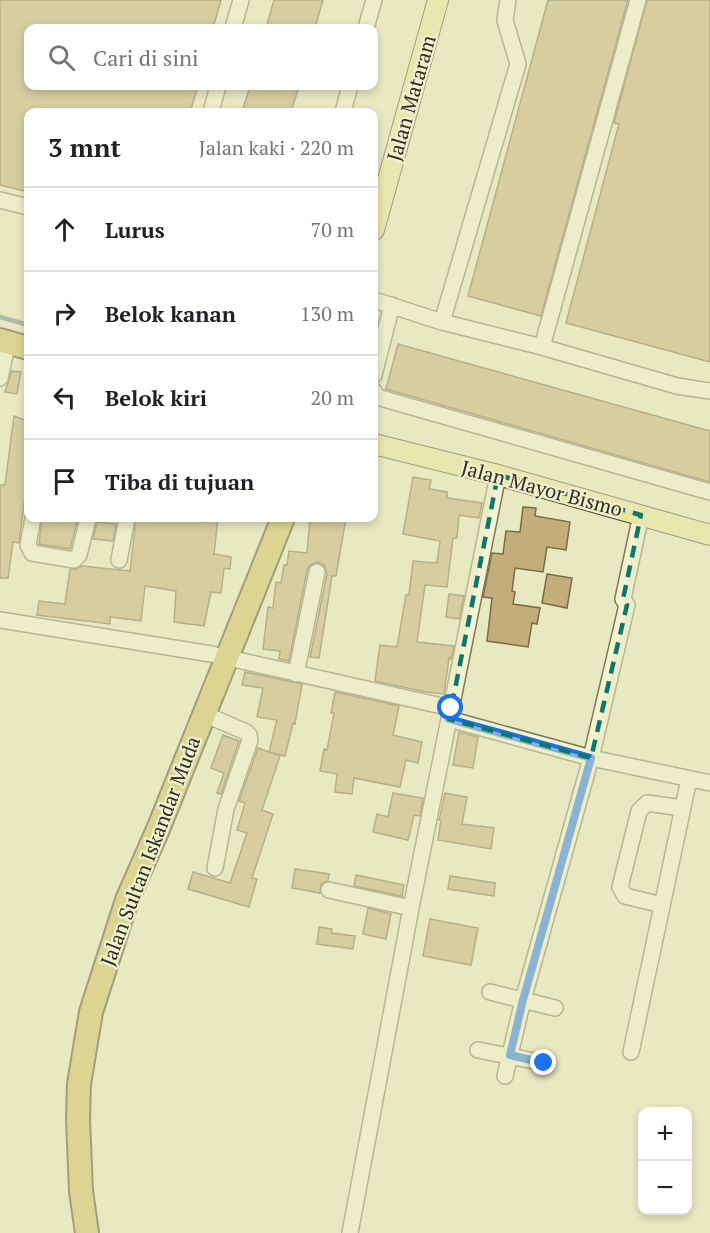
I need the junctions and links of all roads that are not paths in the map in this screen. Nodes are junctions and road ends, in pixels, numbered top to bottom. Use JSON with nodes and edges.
{"nodes":[{"id":1,"x":241,"y":0,"type":"edge"},
{"id":2,"x":372,"y":0,"type":"edge"},
{"id":3,"x":438,"y":0,"type":"edge"},
{"id":4,"x":508,"y":0,"type":"edge"},
{"id":5,"x":638,"y":0,"type":"edge"},
{"id":6,"x":234,"y":24,"type":"edge"},
{"id":7,"x":367,"y":24,"type":"edge"},
{"id":8,"x":217,"y":90,"type":"edge"},
{"id":9,"x":349,"y":90,"type":"edge"},
{"id":10,"x":212,"y":108,"type":"edge"},
{"id":11,"x":344,"y":108,"type":"edge"},
{"id":12,"x":0,"y":200,"type":"edge"},
{"id":13,"x":24,"y":206,"type":"edge"},
{"id":14,"x":378,"y":216,"type":"edge"},
{"id":15,"x":378,"y":301,"type":"edge"},
{"id":16,"x":392,"y":305,"type":"junction"},
{"id":17,"x":442,"y":322,"type":"junction"},
{"id":18,"x":12,"y":343,"type":"edge"},
{"id":19,"x":542,"y":347,"type":"junction"},
{"id":20,"x":378,"y":359,"type":"edge"},
{"id":21,"x":0,"y":378,"type":"edge"},
{"id":22,"x":710,"y":391,"type":"edge"},
{"id":23,"x":378,"y":397,"type":"edge"},
{"id":24,"x":378,"y":445,"type":"edge"},
{"id":25,"x":498,"y":475,"type":"junction"},
{"id":26,"x":710,"y":492,"type":"edge"},
{"id":27,"x":641,"y":515,"type":"junction"},
{"id":28,"x":32,"y":522,"type":"edge"},
{"id":29,"x":87,"y":522,"type":"edge"},
{"id":30,"x":126,"y":522,"type":"edge"},
{"id":31,"x":281,"y":522,"type":"edge"},
{"id":32,"x":710,"y":535,"type":"edge"},
{"id":33,"x":119,"y":560,"type":"dead end"},
{"id":34,"x":317,"y":572,"type":"dead end"},
{"id":35,"x":0,"y":620,"type":"edge"},
{"id":36,"x":226,"y":659,"type":"junction"},
{"id":37,"x":296,"y":674,"type":"junction"},
{"id":38,"x":204,"y":714,"type":"junction"},
{"id":39,"x":450,"y":714,"type":"junction"},
{"id":40,"x":591,"y":758,"type":"junction"},
{"id":41,"x":688,"y":779,"type":"junction"},
{"id":42,"x":710,"y":783,"type":"edge"},
{"id":43,"x":682,"y":808,"type":"junction"},
{"id":44,"x":215,"y":868,"type":"dead end"},
{"id":45,"x":329,"y":890,"type":"dead end"},
{"id":46,"x":662,"y":905,"type":"junction"},
{"id":47,"x":411,"y":908,"type":"junction"},
{"id":48,"x":490,"y":992,"type":"dead end"},
{"id":49,"x":523,"y":1000,"type":"junction"},
{"id":50,"x":555,"y":1008,"type":"dead end"},
{"id":51,"x":478,"y":1050,"type":"dead end"},
{"id":52,"x":631,"y":1052,"type":"dead end"},
{"id":53,"x":510,"y":1055,"type":"junction"},
{"id":54,"x":544,"y":1063,"type":"dead end"},
{"id":55,"x":505,"y":1076,"type":"dead end"},
{"id":56,"x":87,"y":1233,"type":"edge"},
{"id":57,"x":350,"y":1233,"type":"edge"}],
"edges":[{"from":1,"to":6,"type":"street"},
{"from":2,"to":7,"type":"street"},
{"from":3,"to":14,"type":"main road","name":"Jalan Mataram"},
{"from":4,"to":17,"type":"street"},
{"from":5,"to":19,"type":"street"},
{"from":8,"to":10,"type":"street"},
{"from":9,"to":11,"type":"street"},
{"from":12,"to":13,"type":"street"},
{"from":15,"to":16,"type":"street"},
{"from":16,"to":17,"type":"street"},
{"from":16,"to":20,"type":"street"},
{"from":17,"to":19,"type":"street"},
{"from":18,"to":21,"type":"street"},
{"from":19,"to":22,"type":"street"},
{"from":23,"to":26,"type":"street"},
{"from":24,"to":25,"type":"main road","name":"Jalan Mayor Bismo"},
{"from":25,"to":27,"type":"main road","name":"Jalan Mayor Bismo"},
{"from":25,"to":39,"type":"street"},
{"from":27,"to":32,"type":"main road","name":"Jalan Mayor Bismo"},
{"from":27,"to":40,"type":"street"},
{"from":28,"to":29,"type":"street"},
{"from":30,"to":33,"type":"street"},
{"from":31,"to":36,"type":"highway","name":"Jalan Sultan Iskandar Muda"},
{"from":34,"to":37,"type":"street"},
{"from":35,"to":36,"type":"street"},
{"from":36,"to":37,"type":"street"},
{"from":36,"to":38,"type":"highway","name":"Jalan Sultan Iskandar Muda"},
{"from":37,"to":39,"type":"street"},
{"from":38,"to":44,"type":"street"},
{"from":38,"to":56,"type":"highway","name":"Jalan Sultan Iskandar Muda"},
{"from":39,"to":40,"type":"street"},
{"from":39,"to":47,"type":"street"},
{"from":40,"to":41,"type":"street"},
{"from":40,"to":49,"type":"street"},
{"from":41,"to":42,"type":"street"},
{"from":41,"to":43,"type":"street"},
{"from":43,"to":46,"type":"street"},
{"from":43,"to":46,"type":"street"},
{"from":45,"to":47,"type":"street"},
{"from":46,"to":52,"type":"street"},
{"from":47,"to":57,"type":"street"},
{"from":48,"to":49,"type":"street"},
{"from":49,"to":50,"type":"street"},
{"from":49,"to":53,"type":"street"},
{"from":51,"to":53,"type":"street"},
{"from":53,"to":54,"type":"street"},
{"from":53,"to":55,"type":"street"}]}
